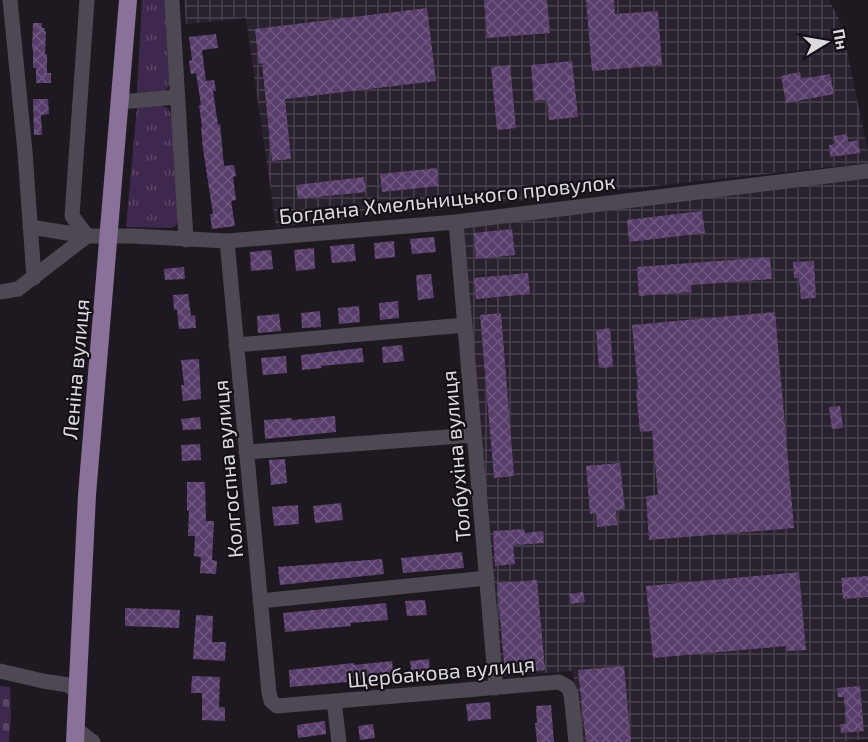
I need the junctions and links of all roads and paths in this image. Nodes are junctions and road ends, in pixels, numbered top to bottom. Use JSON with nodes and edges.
{"nodes":[{"id":1,"x":10,"y":0,"type":"edge"},
{"id":2,"x":87,"y":0,"type":"edge"},
{"id":3,"x":128,"y":0,"type":"edge"},
{"id":4,"x":172,"y":0,"type":"edge"},
{"id":5,"x":177,"y":97,"type":"junction"},
{"id":6,"x":120,"y":102,"type":"junction"},
{"id":7,"x":868,"y":171,"type":"edge"},
{"id":8,"x":456,"y":222,"type":"junction"},
{"id":9,"x":30,"y":227,"type":"junction"},
{"id":10,"x":87,"y":236,"type":"junction"},
{"id":11,"x":109,"y":236,"type":"junction"},
{"id":12,"x":186,"y":240,"type":"junction"},
{"id":13,"x":227,"y":241,"type":"junction"},
{"id":14,"x":34,"y":278,"type":"junction"},
{"id":15,"x":0,"y":292,"type":"edge"},
{"id":16,"x":465,"y":325,"type":"junction"},
{"id":17,"x":236,"y":345,"type":"junction"},
{"id":18,"x":474,"y":435,"type":"junction"},
{"id":19,"x":246,"y":452,"type":"junction"},
{"id":20,"x":487,"y":578,"type":"junction"},
{"id":21,"x":260,"y":601,"type":"junction"},
{"id":22,"x":0,"y":671,"type":"edge"},
{"id":23,"x":496,"y":688,"type":"junction"},
{"id":24,"x":78,"y":692,"type":"junction"},
{"id":25,"x":269,"y":693,"type":"joint"},
{"id":26,"x":334,"y":701,"type":"junction"},
{"id":27,"x":75,"y":736,"type":"edge"},
{"id":28,"x":93,"y":742,"type":"edge"},
{"id":29,"x":339,"y":742,"type":"edge"},
{"id":30,"x":576,"y":742,"type":"edge"}],
"edges":[{"from":1,"to":9,"type":"street"},
{"from":2,"to":10,"type":"street"},
{"from":3,"to":6,"type":"main road","name":"Леніна вулиця"},
{"from":4,"to":5,"type":"street"},
{"from":5,"to":6,"type":"street"},
{"from":5,"to":12,"type":"street"},
{"from":6,"to":11,"type":"main road","name":"Леніна вулиця"},
{"from":7,"to":8,"type":"street","name":"Богдана Хмельницького провулок"},
{"from":8,"to":13,"type":"street","name":"Богдана Хмельницького провулок"},
{"from":8,"to":16,"type":"street","name":"Толбухіна вулиця"},
{"from":9,"to":10,"type":"street","name":"Богдана Хмельницького провулок"},
{"from":9,"to":14,"type":"street"},
{"from":10,"to":11,"type":"street","name":"Богдана Хмельницького провулок"},
{"from":10,"to":14,"type":"street"},
{"from":11,"to":12,"type":"street","name":"Богдана Хмельницького провулок"},
{"from":11,"to":24,"type":"main road","name":"Леніна вулиця"},
{"from":12,"to":13,"type":"street","name":"Богдана Хмельницького провулок"},
{"from":13,"to":17,"type":"street","name":"Колгоспна вулиця"},
{"from":14,"to":15,"type":"street"},
{"from":16,"to":17,"type":"street"},
{"from":16,"to":18,"type":"street","name":"Толбухіна вулиця"},
{"from":17,"to":19,"type":"street","name":"Колгоспна вулиця"},
{"from":18,"to":19,"type":"street"},
{"from":18,"to":20,"type":"street","name":"Толбухіна вулиця"},
{"from":19,"to":21,"type":"street","name":"Колгоспна вулиця"},
{"from":20,"to":21,"type":"street"},
{"from":20,"to":23,"type":"street","name":"Толбухіна вулиця"},
{"from":21,"to":25,"type":"street","name":"Колгоспна вулиця"},
{"from":22,"to":24,"type":"street"},
{"from":23,"to":26,"type":"street","name":"Щербакова вулиця"},
{"from":23,"to":30,"type":"street","name":"Щербакова вулиця"},
{"from":24,"to":27,"type":"main road","name":"Леніна вулиця"},
{"from":25,"to":26,"type":"street","name":"Щербакова вулиця"},
{"from":26,"to":29,"type":"street"},
{"from":27,"to":28,"type":"street"}]}
